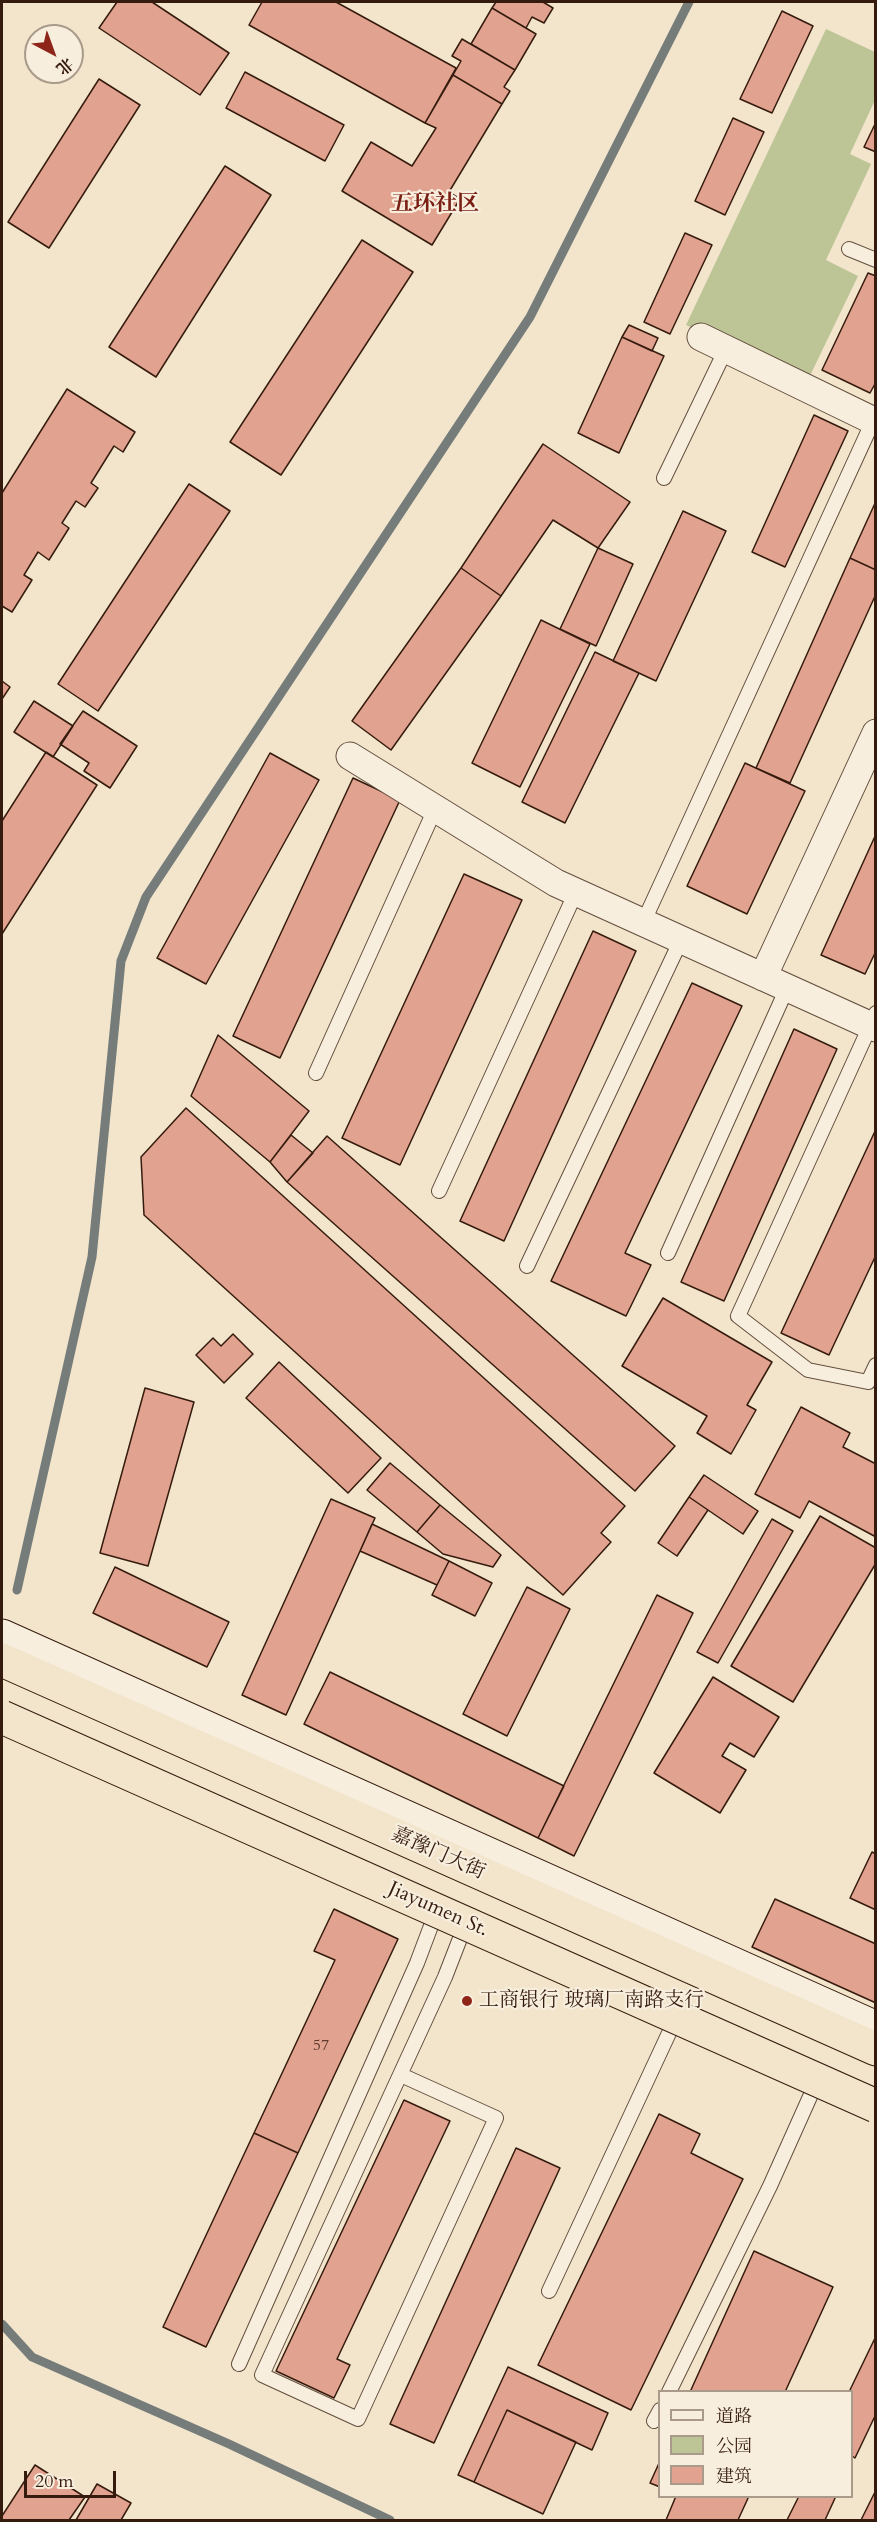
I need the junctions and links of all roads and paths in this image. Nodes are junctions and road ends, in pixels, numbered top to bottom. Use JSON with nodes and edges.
{"nodes":[{"id":1,"x":849,"y":249,"type":"dead end"},
{"id":2,"x":876,"y":260,"type":"edge"},
{"id":3,"x":701,"y":337,"type":"dead end"},
{"id":4,"x":726,"y":349,"type":"junction"},
{"id":5,"x":874,"y":422,"type":"edge"},
{"id":6,"x":664,"y":478,"type":"dead end"},
{"id":7,"x":876,"y":733,"type":"edge"},
{"id":8,"x":350,"y":756,"type":"dead end"},
{"id":9,"x":435,"y":809,"type":"junction"},
{"id":10,"x":576,"y":892,"type":"junction"},
{"id":11,"x":643,"y":923,"type":"junction"},
{"id":12,"x":681,"y":940,"type":"junction"},
{"id":13,"x":775,"y":982,"type":"junction"},
{"id":14,"x":874,"y":1022,"type":"edge"},
{"id":15,"x":316,"y":1072,"type":"dead end"},
{"id":16,"x":439,"y":1191,"type":"dead end"},
{"id":17,"x":668,"y":1253,"type":"dead end"},
{"id":18,"x":526,"y":1266,"type":"dead end"},
{"id":19,"x":876,"y":1365,"type":"edge"},
{"id":20,"x":2,"y":1636,"type":"edge"},
{"id":21,"x":2,"y":1660,"type":"edge"},
{"id":22,"x":2,"y":1709,"type":"edge"},
{"id":23,"x":2,"y":1717,"type":"edge"},
{"id":24,"x":436,"y":1910,"type":"junction"},
{"id":25,"x":466,"y":1923,"type":"junction"},
{"id":26,"x":676,"y":2018,"type":"junction"},
{"id":27,"x":876,"y":2028,"type":"edge"},
{"id":28,"x":876,"y":2049,"type":"edge"},
{"id":29,"x":401,"y":2074,"type":"junction"},
{"id":30,"x":817,"y":2081,"type":"junction"},
{"id":31,"x":876,"y":2108,"type":"edge"},
{"id":32,"x":549,"y":2291,"type":"dead end"},
{"id":33,"x":239,"y":2364,"type":"dead end"},
{"id":34,"x":669,"y":2390,"type":"edge"}],
"edges":[{"from":1,"to":2,"type":"lane"},
{"from":3,"to":4,"type":"street"},
{"from":4,"to":5,"type":"street"},
{"from":4,"to":6,"type":"lane"},
{"from":5,"to":11,"type":"lane"},
{"from":7,"to":13,"type":"street"},
{"from":8,"to":9,"type":"street"},
{"from":9,"to":10,"type":"street"},
{"from":9,"to":15,"type":"lane"},
{"from":10,"to":11,"type":"street"},
{"from":10,"to":16,"type":"lane"},
{"from":11,"to":12,"type":"street"},
{"from":12,"to":13,"type":"street"},
{"from":12,"to":18,"type":"lane"},
{"from":13,"to":14,"type":"street"},
{"from":13,"to":17,"type":"lane"},
{"from":14,"to":19,"type":"lane"},
{"from":20,"to":27,"type":"main road"},
{"from":21,"to":28,"type":"highway","name":"嘉豫门大街"},
{"from":22,"to":24,"type":"main road","name":"Jiayumen St."},
{"from":23,"to":31,"type":"highway","bridge":true},
{"from":24,"to":25,"type":"main road","name":"Jiayumen St."},
{"from":24,"to":33,"type":"lane"},
{"from":25,"to":26,"type":"main road","name":"Jiayumen St."},
{"from":25,"to":29,"type":"lane"},
{"from":26,"to":30,"type":"main road","name":"Jiayumen St."},
{"from":26,"to":32,"type":"lane"},
{"from":29,"to":29,"type":"lane"},
{"from":30,"to":31,"type":"main road","name":"Jiayumen St."},
{"from":30,"to":34,"type":"lane"}]}
